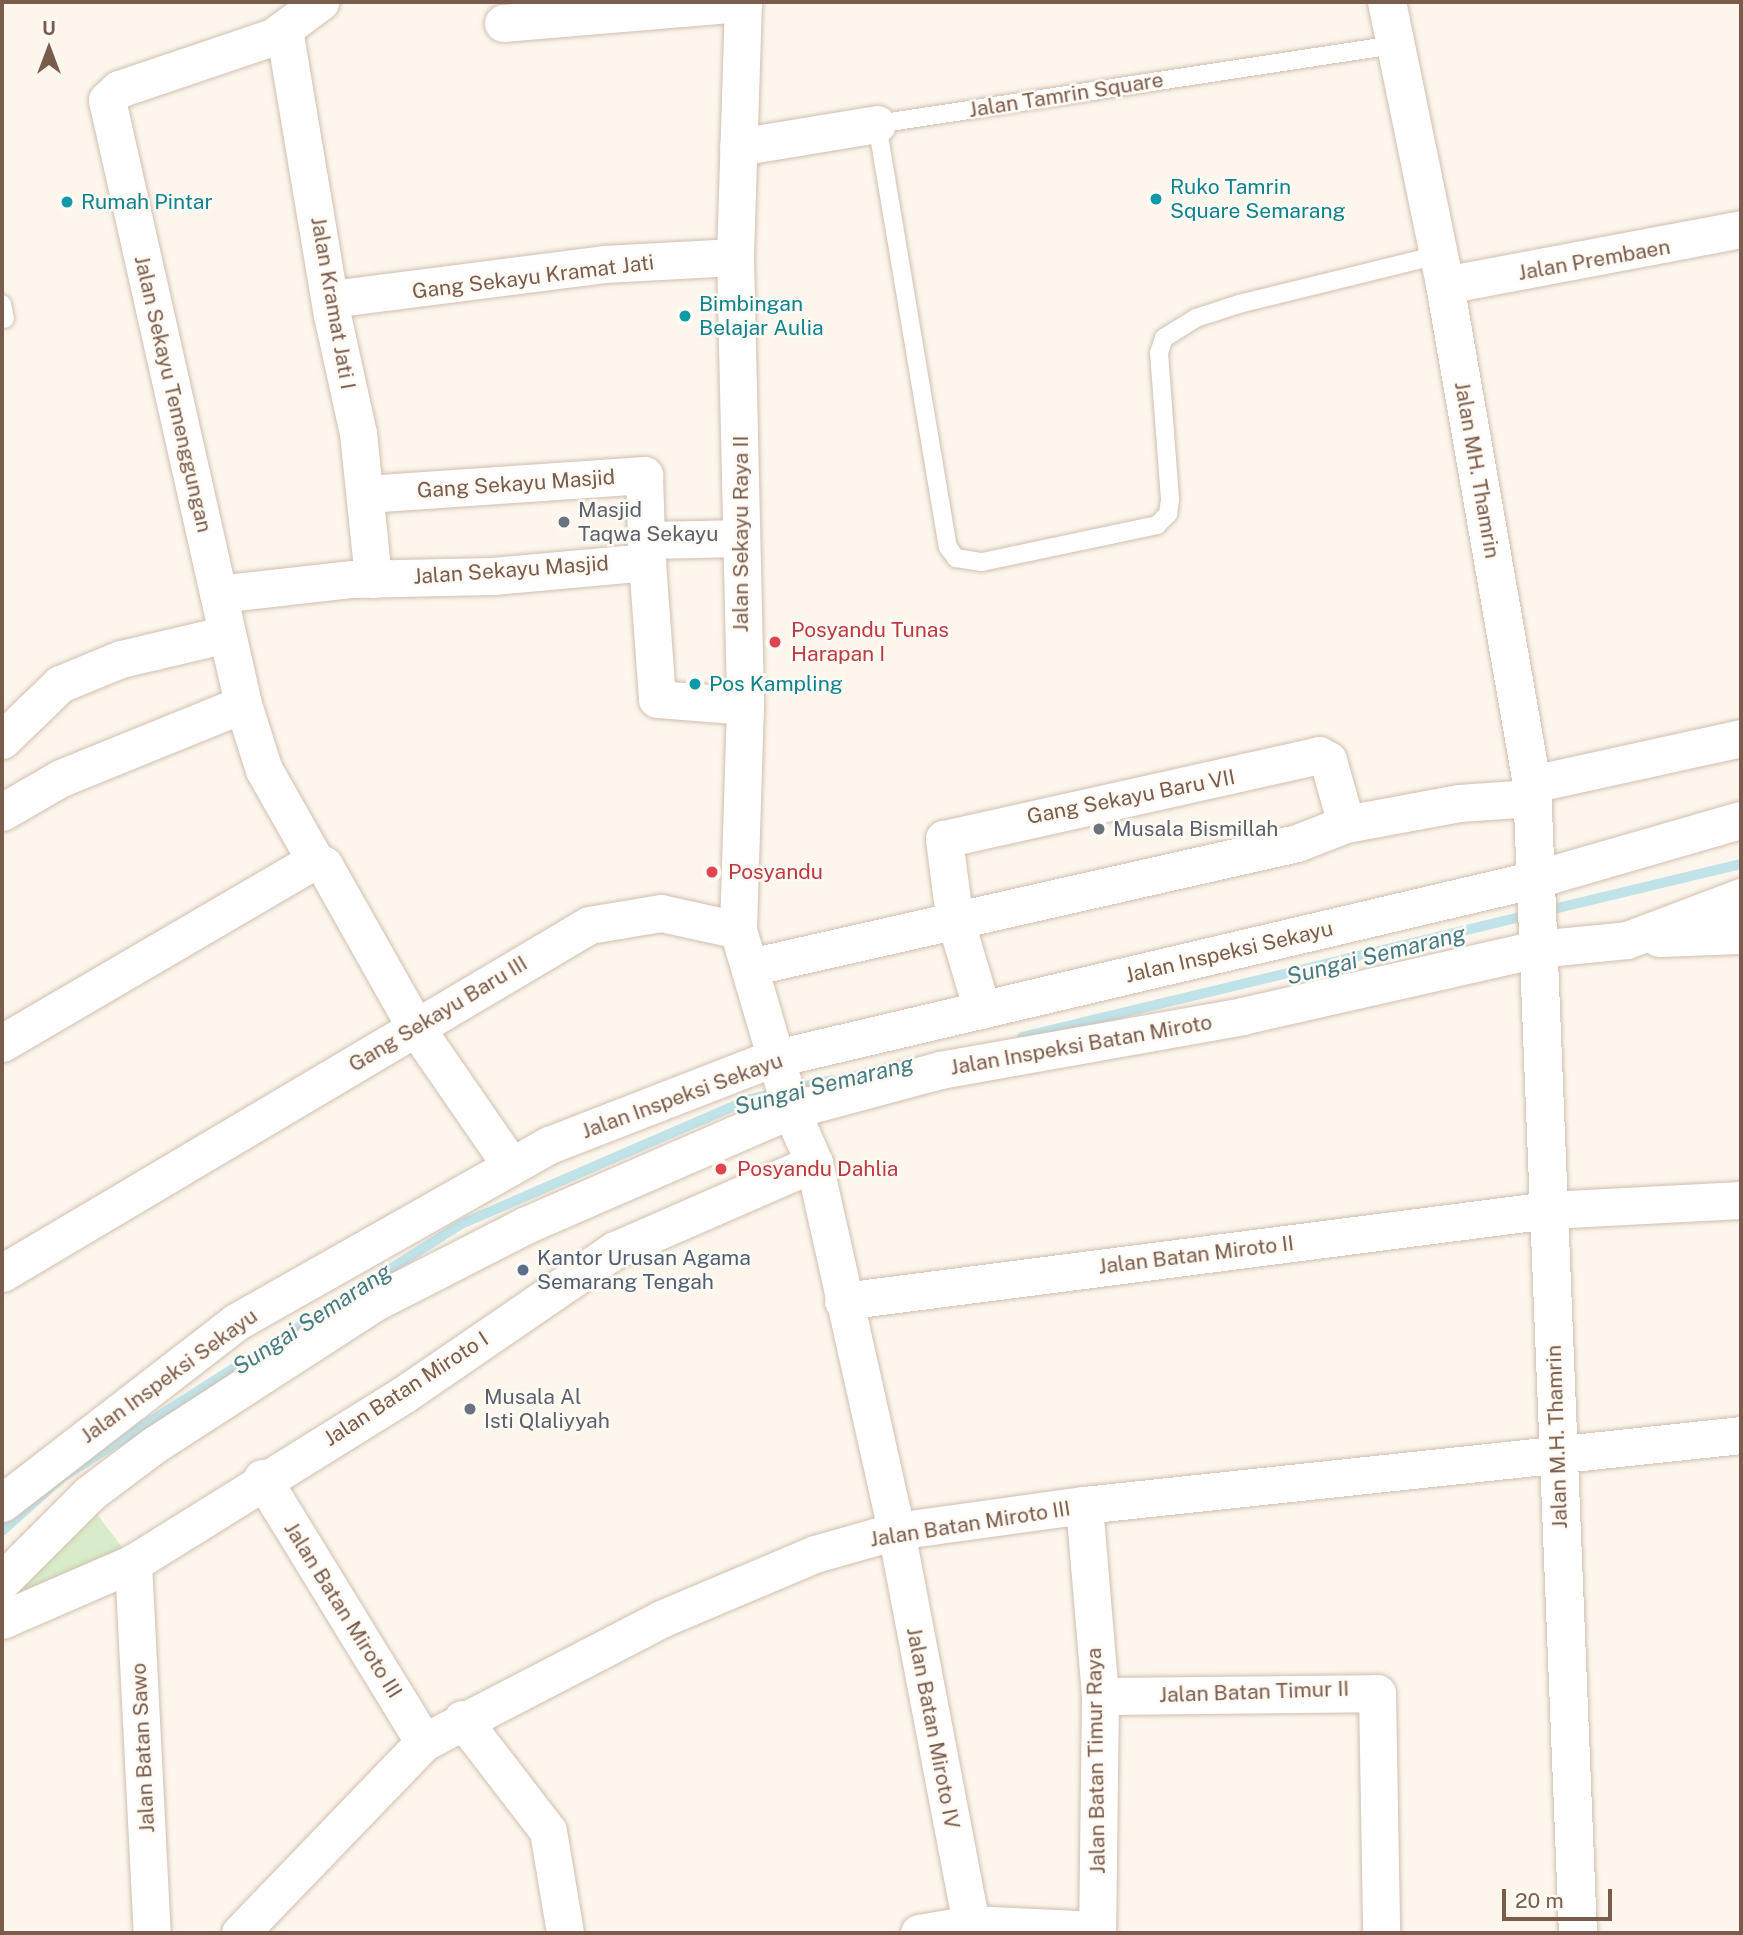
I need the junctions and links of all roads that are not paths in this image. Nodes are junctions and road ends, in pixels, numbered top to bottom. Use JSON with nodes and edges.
{"nodes":[{"id":1,"x":320,"y":2,"type":"edge"},
{"id":2,"x":743,"y":2,"type":"edge"},
{"id":3,"x":1387,"y":2,"type":"edge"},
{"id":4,"x":503,"y":23,"type":"dead end"},
{"id":5,"x":284,"y":29,"type":"junction"},
{"id":6,"x":1394,"y":45,"type":"junction"},
{"id":7,"x":877,"y":124,"type":"junction"},
{"id":8,"x":738,"y":147,"type":"junction"},
{"id":9,"x":1741,"y":229,"type":"edge"},
{"id":10,"x":735,"y":257,"type":"junction"},
{"id":11,"x":1442,"y":270,"type":"junction"},
{"id":12,"x":331,"y":299,"type":"junction"},
{"id":13,"x":366,"y":494,"type":"junction"},
{"id":14,"x":741,"y":538,"type":"junction"},
{"id":15,"x":647,"y":551,"type":"junction"},
{"id":16,"x":373,"y":579,"type":"junction"},
{"id":17,"x":218,"y":594,"type":"junction"},
{"id":18,"x":227,"y":634,"type":"junction"},
{"id":19,"x":243,"y":704,"type":"junction"},
{"id":20,"x":744,"y":706,"type":"junction"},
{"id":21,"x":1741,"y":738,"type":"edge"},
{"id":22,"x":2,"y":740,"type":"edge"},
{"id":23,"x":1532,"y":791,"type":"junction"},
{"id":24,"x":2,"y":811,"type":"edge"},
{"id":25,"x":1741,"y":820,"type":"edge"},
{"id":26,"x":1346,"y":824,"type":"junction"},
{"id":27,"x":315,"y":860,"type":"junction"},
{"id":28,"x":1536,"y":891,"type":"junction"},
{"id":29,"x":1741,"y":897,"type":"edge"},
{"id":30,"x":954,"y":916,"type":"junction"},
{"id":31,"x":738,"y":930,"type":"junction"},
{"id":32,"x":1741,"y":935,"type":"edge"},
{"id":33,"x":1627,"y":940,"type":"junction"},
{"id":34,"x":1537,"y":945,"type":"junction"},
{"id":35,"x":750,"y":967,"type":"junction"},
{"id":36,"x":982,"y":1010,"type":"junction"},
{"id":37,"x":416,"y":1028,"type":"junction"},
{"id":38,"x":2,"y":1043,"type":"edge"},
{"id":39,"x":784,"y":1084,"type":"junction"},
{"id":40,"x":509,"y":1163,"type":"junction"},
{"id":41,"x":814,"y":1163,"type":"junction"},
{"id":42,"x":1741,"y":1200,"type":"edge"},
{"id":43,"x":1548,"y":1210,"type":"junction"},
{"id":44,"x":2,"y":1273,"type":"edge"},
{"id":45,"x":843,"y":1301,"type":"junction"},
{"id":46,"x":1741,"y":1435,"type":"edge"},
{"id":47,"x":1557,"y":1454,"type":"junction"},
{"id":48,"x":262,"y":1478,"type":"junction"},
{"id":49,"x":8,"y":1485,"type":"edge"},
{"id":50,"x":1084,"y":1505,"type":"junction"},
{"id":51,"x":896,"y":1531,"type":"junction"},
{"id":52,"x":133,"y":1563,"type":"junction"},
{"id":53,"x":2,"y":1581,"type":"edge"},
{"id":54,"x":2,"y":1620,"type":"edge"},
{"id":55,"x":1100,"y":1696,"type":"junction"},
{"id":56,"x":462,"y":1719,"type":"junction"},
{"id":57,"x":424,"y":1742,"type":"junction"},
{"id":58,"x":971,"y":1924,"type":"junction"},
{"id":59,"x":1097,"y":1932,"type":"edge"},
{"id":60,"x":152,"y":1933,"type":"edge"},
{"id":61,"x":240,"y":1933,"type":"edge"},
{"id":62,"x":565,"y":1933,"type":"edge"},
{"id":63,"x":919,"y":1933,"type":"edge"},
{"id":64,"x":1381,"y":1933,"type":"edge"},
{"id":65,"x":1578,"y":1933,"type":"edge"}],
"edges":[{"from":1,"to":5,"type":"street"},
{"from":2,"to":4,"type":"street"},
{"from":2,"to":8,"type":"street","name":"Jalan Sekayu Raya II"},
{"from":3,"to":6,"type":"main road","name":"Jalan MH. Thamrin"},
{"from":5,"to":12,"type":"street","name":"Jalan Kramat Jati I"},
{"from":5,"to":17,"type":"street","name":"Jalan Sekayu Temenggungan"},
{"from":6,"to":7,"type":"lane","name":"Jalan Tamrin Square"},
{"from":6,"to":11,"type":"main road","name":"Jalan MH. Thamrin"},
{"from":7,"to":8,"type":"street","name":"Jalan Tamrin Square"},
{"from":7,"to":11,"type":"lane"},
{"from":8,"to":10,"type":"street","name":"Jalan Sekayu Raya II"},
{"from":9,"to":11,"type":"street","name":"Jalan Prembaen"},
{"from":10,"to":12,"type":"street","name":"Gang Sekayu Kramat Jati"},
{"from":10,"to":14,"type":"street","name":"Jalan Sekayu Raya II"},
{"from":11,"to":23,"type":"main road","name":"Jalan MH. Thamrin"},
{"from":12,"to":13,"type":"street","name":"Jalan Kramat Jati I"},
{"from":13,"to":15,"type":"street","name":"Gang Sekayu Masjid"},
{"from":13,"to":16,"type":"street","name":"Jalan Kramat Jati I"},
{"from":14,"to":15,"type":"street","name":"Jalan Sekayu Masjid"},
{"from":14,"to":20,"type":"street","name":"Jalan Sekayu Raya II"},
{"from":15,"to":16,"type":"street","name":"Jalan Sekayu Masjid"},
{"from":15,"to":20,"type":"street","name":"Gang Sekayu Masjid"},
{"from":16,"to":17,"type":"street","name":"Jalan Sekayu Masjid"},
{"from":17,"to":18,"type":"street","name":"Jalan Sekayu Temenggungan"},
{"from":18,"to":19,"type":"street","name":"Jalan Sekayu Temenggungan"},
{"from":18,"to":22,"type":"street"},
{"from":19,"to":24,"type":"street"},
{"from":19,"to":27,"type":"street","name":"Jalan Sekayu Temenggungan"},
{"from":20,"to":31,"type":"street","name":"Jalan Sekayu Raya II"},
{"from":21,"to":23,"type":"street"},
{"from":23,"to":26,"type":"street"},
{"from":23,"to":28,"type":"main road","name":"Jalan MH. Thamrin"},
{"from":25,"to":28,"type":"street","name":"Jalan Inspeksi Sekayu"},
{"from":26,"to":30,"type":"street"},
{"from":26,"to":30,"type":"street","name":"Gang Sekayu Baru VII"},
{"from":27,"to":37,"type":"street","name":"Jalan Sekayu Temenggungan"},
{"from":27,"to":38,"type":"street"},
{"from":28,"to":34,"type":"main road","name":"Jalan MH. Thamrin"},
{"from":28,"to":36,"type":"street","name":"Jalan Inspeksi Sekayu"},
{"from":29,"to":33,"type":"street","name":"Jalan Inspeksi Batan Miroto"},
{"from":30,"to":35,"type":"street"},
{"from":30,"to":36,"type":"street","name":"Gang Sekayu Baru VII"},
{"from":31,"to":35,"type":"street","name":"Jalan Sekayu Raya II"},
{"from":31,"to":37,"type":"street","name":"Gang Sekayu Baru III"},
{"from":32,"to":33,"type":"street"},
{"from":33,"to":34,"type":"street","name":"Jalan Inspeksi Batan Miroto"},
{"from":34,"to":39,"type":"street","name":"Jalan Inspeksi Batan Miroto"},
{"from":34,"to":43,"type":"main road","name":"Jalan M.H. Thamrin"},
{"from":35,"to":39,"type":"street","name":"Jalan Sekayu Raya II"},
{"from":36,"to":39,"type":"street","name":"Jalan Inspeksi Sekayu"},
{"from":37,"to":40,"type":"street","name":"Jalan Sekayu Temenggungan"},
{"from":37,"to":44,"type":"street","name":"Gang Sekayu Baru III"},
{"from":39,"to":40,"type":"street","name":"Jalan Inspeksi Sekayu"},
{"from":39,"to":41,"type":"street"},
{"from":39,"to":53,"type":"street","name":"Jalan Inspeksi Batan Miroto"},
{"from":40,"to":49,"type":"street","name":"Jalan Inspeksi Sekayu"},
{"from":41,"to":45,"type":"street"},
{"from":41,"to":48,"type":"street","name":"Jalan Batan Miroto I"},
{"from":42,"to":43,"type":"street"},
{"from":43,"to":45,"type":"street","name":"Jalan Batan Miroto II"},
{"from":43,"to":47,"type":"main road","name":"Jalan M.H. Thamrin"},
{"from":45,"to":51,"type":"street"},
{"from":46,"to":47,"type":"street","name":"Jalan Batan Miroto III"},
{"from":47,"to":50,"type":"street","name":"Jalan Batan Miroto III"},
{"from":47,"to":65,"type":"main road","name":"Jalan M.H. Thamrin"},
{"from":48,"to":52,"type":"street","name":"Jalan Batan Miroto I"},
{"from":48,"to":57,"type":"street","name":"Jalan Batan Miroto III"},
{"from":50,"to":51,"type":"street","name":"Jalan Batan Miroto III"},
{"from":50,"to":55,"type":"street","name":"Jalan Batan Timur Raya"},
{"from":51,"to":56,"type":"street","name":"Jalan Batan Miroto III"},
{"from":51,"to":58,"type":"street","name":"Jalan Batan Miroto IV"},
{"from":52,"to":54,"type":"street","name":"Jalan Batan Miroto I"},
{"from":52,"to":60,"type":"street","name":"Jalan Batan Sawo"},
{"from":55,"to":59,"type":"street","name":"Jalan Batan Timur Raya"},
{"from":55,"to":64,"type":"street","name":"Jalan Batan Timur II"},
{"from":56,"to":57,"type":"street","name":"Jalan Batan Miroto III"},
{"from":56,"to":62,"type":"street"},
{"from":57,"to":61,"type":"street","name":"Jalan Batan Miroto III"},
{"from":58,"to":59,"type":"street"},
{"from":58,"to":63,"type":"street"}]}
